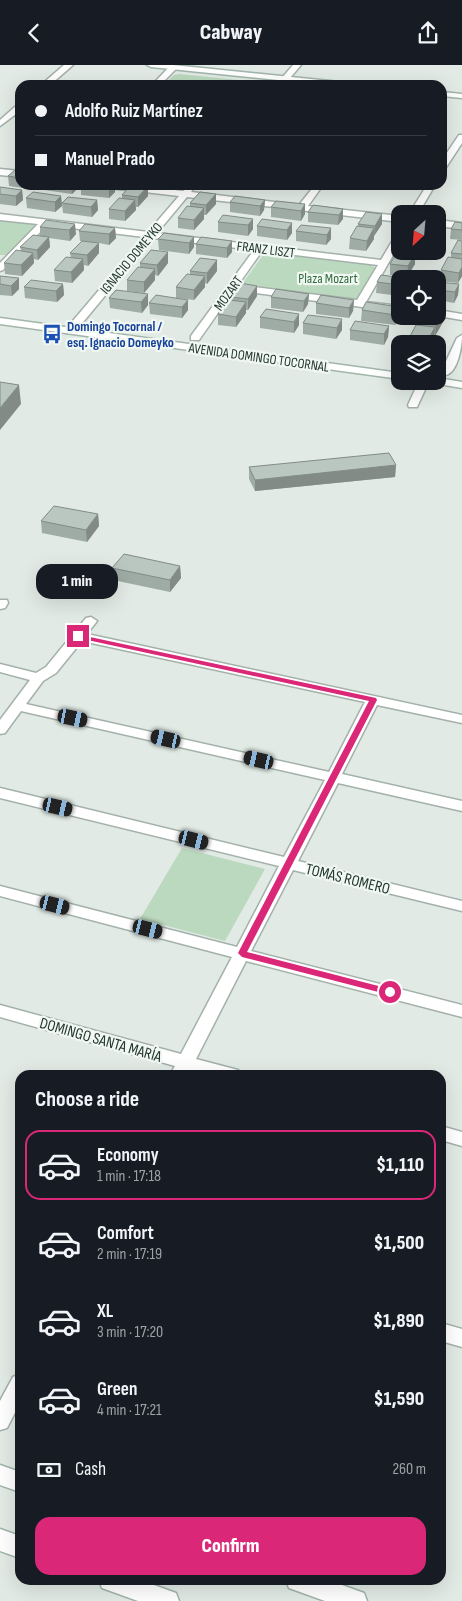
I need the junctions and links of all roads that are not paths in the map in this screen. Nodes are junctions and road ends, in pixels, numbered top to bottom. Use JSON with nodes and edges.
{"nodes":[{"id":1,"x":69,"y":65,"type":"edge"},
{"id":2,"x":151,"y":65,"type":"edge"},
{"id":3,"x":297,"y":65,"type":"edge"},
{"id":4,"x":174,"y":67,"type":"junction"},
{"id":5,"x":52,"y":80,"type":"edge"},
{"id":6,"x":161,"y":80,"type":"edge"},
{"id":7,"x":268,"y":80,"type":"edge"},
{"id":8,"x":285,"y":80,"type":"edge"},
{"id":9,"x":447,"y":94,"type":"edge"},
{"id":10,"x":462,"y":96,"type":"edge"},
{"id":11,"x":15,"y":111,"type":"edge"},
{"id":12,"x":0,"y":124,"type":"edge"},
{"id":13,"x":462,"y":137,"type":"edge"},
{"id":14,"x":447,"y":160,"type":"edge"},
{"id":15,"x":0,"y":172,"type":"edge"},
{"id":16,"x":15,"y":174,"type":"edge"},
{"id":17,"x":152,"y":190,"type":"edge"},
{"id":18,"x":189,"y":190,"type":"edge"},
{"id":19,"x":315,"y":190,"type":"edge"},
{"id":20,"x":428,"y":190,"type":"edge"},
{"id":21,"x":185,"y":194,"type":"junction"},
{"id":22,"x":419,"y":205,"type":"edge"},
{"id":23,"x":302,"y":207,"type":"junction"},
{"id":24,"x":0,"y":217,"type":"edge"},
{"id":25,"x":391,"y":218,"type":"edge"},
{"id":26,"x":45,"y":222,"type":"junction"},
{"id":27,"x":446,"y":224,"type":"edge"},
{"id":28,"x":462,"y":226,"type":"edge"},
{"id":29,"x":150,"y":235,"type":"junction"},
{"id":30,"x":260,"y":248,"type":"junction"},
{"id":31,"x":391,"y":251,"type":"edge"},
{"id":32,"x":0,"y":257,"type":"edge"},
{"id":33,"x":10,"y":258,"type":"junction"},
{"id":34,"x":384,"y":263,"type":"junction"},
{"id":35,"x":0,"y":269,"type":"edge"},
{"id":36,"x":232,"y":287,"type":"junction"},
{"id":37,"x":360,"y":303,"type":"junction"},
{"id":38,"x":391,"y":308,"type":"edge"},
{"id":39,"x":0,"y":312,"type":"edge"},
{"id":40,"x":446,"y":314,"type":"edge"},
{"id":41,"x":462,"y":317,"type":"edge"},
{"id":42,"x":0,"y":321,"type":"edge"},
{"id":43,"x":78,"y":322,"type":"junction"},
{"id":44,"x":70,"y":331,"type":"junction"},
{"id":45,"x":196,"y":338,"type":"junction"},
{"id":46,"x":462,"y":338,"type":"edge"},
{"id":47,"x":391,"y":365,"type":"edge"},
{"id":48,"x":446,"y":365,"type":"edge"},
{"id":49,"x":446,"y":373,"type":"edge"},
{"id":50,"x":391,"y":375,"type":"edge"},
{"id":51,"x":462,"y":375,"type":"edge"},
{"id":52,"x":446,"y":383,"type":"edge"},
{"id":53,"x":462,"y":385,"type":"edge"},
{"id":54,"x":420,"y":390,"type":"edge"},
{"id":55,"x":413,"y":405,"type":"dead end"},
{"id":56,"x":91,"y":621,"type":"dead end"},
{"id":57,"x":78,"y":636,"type":"junction"},
{"id":58,"x":0,"y":668,"type":"edge"},
{"id":59,"x":38,"y":678,"type":"junction"},
{"id":60,"x":373,"y":700,"type":"junction"},
{"id":61,"x":18,"y":705,"type":"junction"},
{"id":62,"x":462,"y":719,"type":"edge"},
{"id":63,"x":0,"y":729,"type":"edge"},
{"id":64,"x":334,"y":777,"type":"junction"},
{"id":65,"x":0,"y":793,"type":"edge"},
{"id":66,"x":462,"y":806,"type":"edge"},
{"id":67,"x":289,"y":863,"type":"junction"},
{"id":68,"x":0,"y":891,"type":"edge"},
{"id":69,"x":462,"y":906,"type":"edge"},
{"id":70,"x":242,"y":953,"type":"junction"},
{"id":71,"x":0,"y":1011,"type":"edge"},
{"id":72,"x":462,"y":1011,"type":"edge"},
{"id":73,"x":183,"y":1069,"type":"edge"},
{"id":74,"x":446,"y":1134,"type":"edge"},
{"id":75,"x":462,"y":1139,"type":"edge"},
{"id":76,"x":446,"y":1333,"type":"edge"},
{"id":77,"x":462,"y":1338,"type":"edge"},
{"id":78,"x":15,"y":1392,"type":"edge"},
{"id":79,"x":0,"y":1421,"type":"edge"},
{"id":80,"x":0,"y":1475,"type":"edge"},
{"id":81,"x":15,"y":1480,"type":"edge"},
{"id":82,"x":0,"y":1540,"type":"edge"},
{"id":83,"x":15,"y":1545,"type":"edge"},
{"id":84,"x":124,"y":1585,"type":"edge"},
{"id":85,"x":310,"y":1585,"type":"edge"},
{"id":86,"x":168,"y":1601,"type":"edge"},
{"id":87,"x":356,"y":1601,"type":"edge"}],
"edges":[{"from":1,"to":5,"type":"street"},
{"from":2,"to":4,"type":"street"},
{"from":3,"to":8,"type":"street"},
{"from":4,"to":6,"type":"street"},
{"from":4,"to":7,"type":"street"},
{"from":9,"to":10,"type":"street"},
{"from":11,"to":12,"type":"street"},
{"from":13,"to":14,"type":"street"},
{"from":15,"to":16,"type":"street"},
{"from":17,"to":21,"type":"street"},
{"from":18,"to":21,"type":"street","name":"IGNACIO DOMEYKO"},
{"from":19,"to":23,"type":"street"},
{"from":20,"to":22,"type":"street"},
{"from":21,"to":23,"type":"street"},
{"from":21,"to":29,"type":"street","name":"IGNACIO DOMEYKO"},
{"from":23,"to":25,"type":"street"},
{"from":24,"to":26,"type":"street","name":"FRANZ LISZT"},
{"from":26,"to":29,"type":"street","name":"FRANZ LISZT"},
{"from":26,"to":33,"type":"street"},
{"from":27,"to":28,"type":"street"},
{"from":29,"to":30,"type":"street","name":"FRANZ LISZT"},
{"from":29,"to":43,"type":"street","name":"IGNACIO DOMEYKO"},
{"from":30,"to":34,"type":"street","name":"FRANZ LISZT"},
{"from":30,"to":36,"type":"street","name":"MOZART"},
{"from":31,"to":34,"type":"street"},
{"from":32,"to":33,"type":"street"},
{"from":33,"to":35,"type":"street"},
{"from":34,"to":37,"type":"street"},
{"from":36,"to":37,"type":"street"},
{"from":36,"to":45,"type":"street","name":"MOZART"},
{"from":37,"to":38,"type":"street"},
{"from":39,"to":43,"type":"street","name":"AVENIDA DOMINGO TOCORNAL"},
{"from":40,"to":41,"type":"street"},
{"from":42,"to":44,"type":"street","name":"AVENIDA DOMINGO TOCORNAL"},
{"from":43,"to":44,"type":"street","name":"IGNACIO DOMEYKO"},
{"from":43,"to":45,"type":"street","name":"AVENIDA DOMINGO TOCORNAL"},
{"from":44,"to":50,"type":"street","name":"AVENIDA DOMINGO TOCORNAL"},
{"from":45,"to":47,"type":"street","name":"AVENIDA DOMINGO TOCORNAL"},
{"from":46,"to":48,"type":"street"},
{"from":49,"to":51,"type":"street"},
{"from":52,"to":53,"type":"street"},
{"from":54,"to":55,"type":"street"},
{"from":56,"to":57,"type":"street"},
{"from":57,"to":59,"type":"street"},
{"from":57,"to":60,"type":"street"},
{"from":58,"to":59,"type":"street"},
{"from":59,"to":61,"type":"street"},
{"from":60,"to":62,"type":"street"},
{"from":60,"to":64,"type":"street"},
{"from":61,"to":63,"type":"street"},
{"from":61,"to":64,"type":"street"},
{"from":64,"to":66,"type":"street"},
{"from":64,"to":67,"type":"street"},
{"from":65,"to":67,"type":"street","name":"TOMÁS ROMERO"},
{"from":67,"to":69,"type":"street","name":"TOMÁS ROMERO"},
{"from":67,"to":70,"type":"street"},
{"from":68,"to":70,"type":"street"},
{"from":70,"to":72,"type":"street"},
{"from":70,"to":73,"type":"street"},
{"from":71,"to":73,"type":"street","name":"DOMINGO SANTA MARÍA"},
{"from":74,"to":75,"type":"street"},
{"from":76,"to":77,"type":"street"},
{"from":78,"to":79,"type":"street"},
{"from":80,"to":81,"type":"street"},
{"from":82,"to":83,"type":"street"},
{"from":84,"to":86,"type":"street"},
{"from":85,"to":87,"type":"street"}]}
